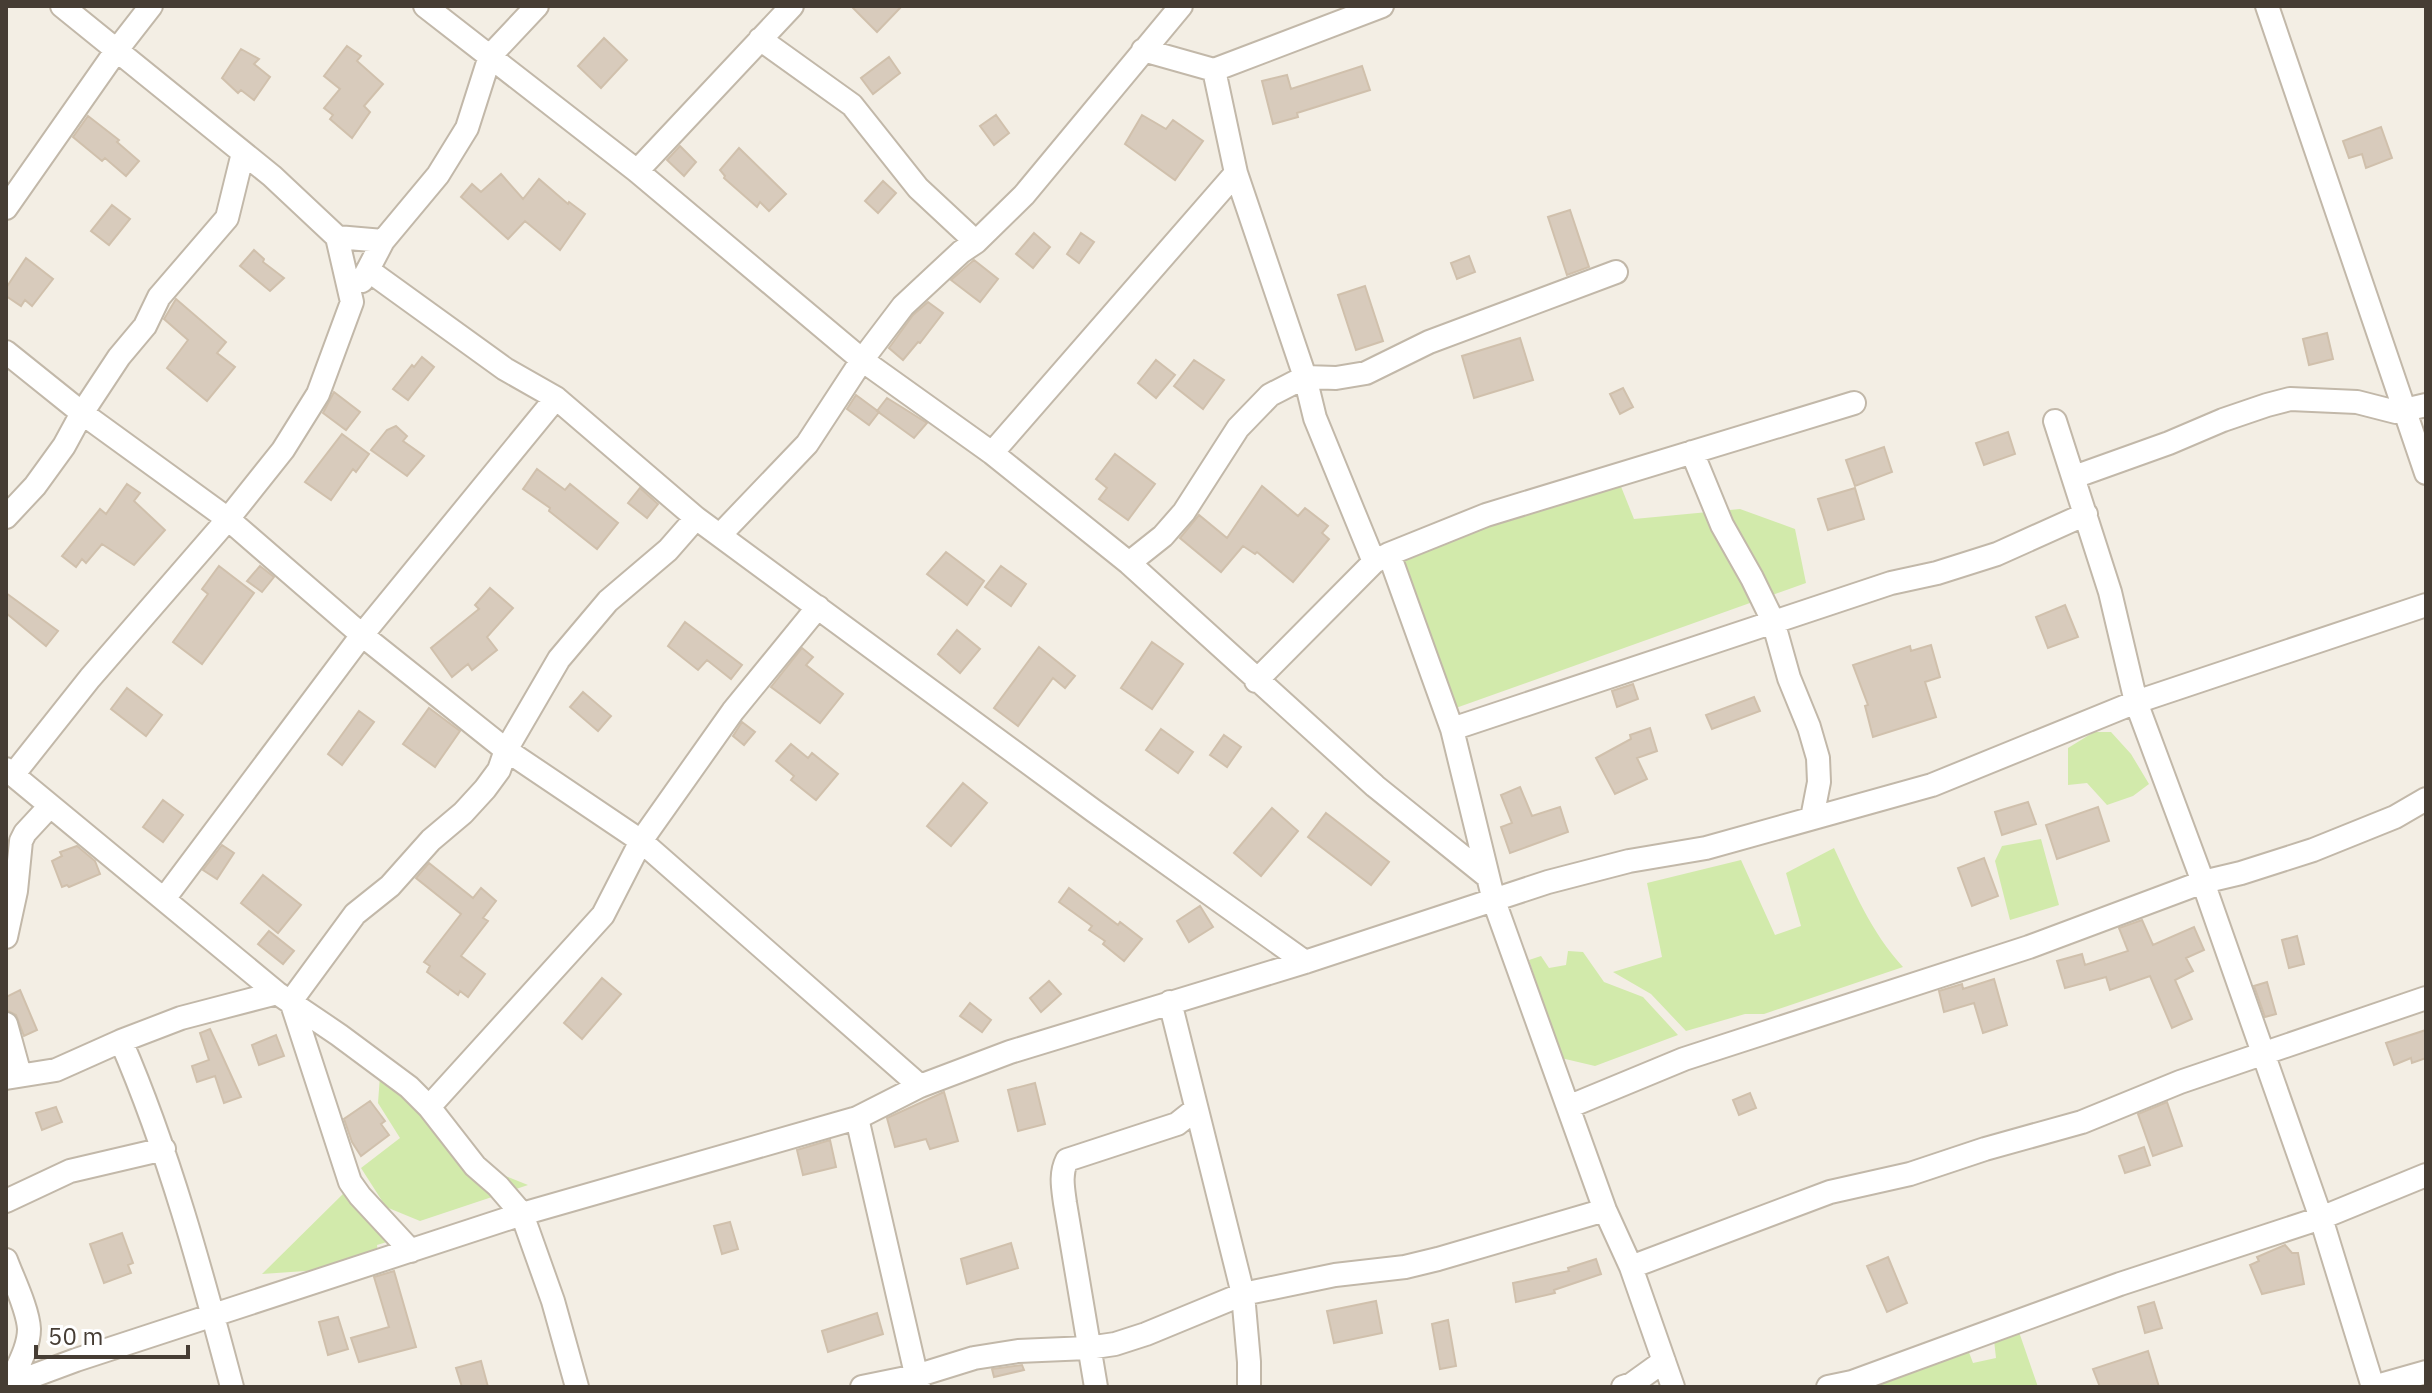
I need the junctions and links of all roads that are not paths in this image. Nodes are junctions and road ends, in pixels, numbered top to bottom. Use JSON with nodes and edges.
{"nodes":[{"id":1,"x":62,"y":6,"type":"edge"},
{"id":2,"x":151,"y":6,"type":"edge"},
{"id":3,"x":425,"y":6,"type":"edge"},
{"id":4,"x":537,"y":6,"type":"edge"},
{"id":5,"x":792,"y":6,"type":"edge"},
{"id":6,"x":1181,"y":6,"type":"edge"},
{"id":7,"x":1382,"y":6,"type":"edge"},
{"id":8,"x":2267,"y":6,"type":"edge"},
{"id":9,"x":760,"y":39,"type":"junction"},
{"id":10,"x":1143,"y":50,"type":"junction"},
{"id":11,"x":116,"y":51,"type":"junction"},
{"id":12,"x":490,"y":56,"type":"junction"},
{"id":13,"x":1214,"y":70,"type":"junction"},
{"id":14,"x":243,"y":153,"type":"junction"},
{"id":15,"x":637,"y":171,"type":"junction"},
{"id":16,"x":1236,"y":173,"type":"junction"},
{"id":17,"x":6,"y":208,"type":"edge"},
{"id":18,"x":337,"y":237,"type":"junction"},
{"id":19,"x":383,"y":241,"type":"junction"},
{"id":20,"x":976,"y":242,"type":"junction"},
{"id":21,"x":368,"y":270,"type":"junction"},
{"id":22,"x":1616,"y":272,"type":"dead end"},
{"id":23,"x":352,"y":302,"type":"junction"},
{"id":24,"x":6,"y":352,"type":"edge"},
{"id":25,"x":862,"y":360,"type":"junction"},
{"id":26,"x":1305,"y":377,"type":"junction"},
{"id":27,"x":556,"y":398,"type":"junction"},
{"id":28,"x":1854,"y":403,"type":"dead end"},
{"id":29,"x":2415,"y":408,"type":"edge"},
{"id":30,"x":82,"y":413,"type":"junction"},
{"id":31,"x":2055,"y":421,"type":"dead end"},
{"id":32,"x":1692,"y":452,"type":"junction"},
{"id":33,"x":992,"y":453,"type":"junction"},
{"id":34,"x":2426,"y":473,"type":"edge"},
{"id":35,"x":2074,"y":477,"type":"junction"},
{"id":36,"x":2086,"y":514,"type":"junction"},
{"id":37,"x":6,"y":517,"type":"edge"},
{"id":38,"x":696,"y":518,"type":"junction"},
{"id":39,"x":228,"y":519,"type":"junction"},
{"id":40,"x":720,"y":535,"type":"junction"},
{"id":41,"x":1381,"y":558,"type":"junction"},
{"id":42,"x":1129,"y":563,"type":"junction"},
{"id":43,"x":2426,"y":605,"type":"edge"},
{"id":44,"x":818,"y":607,"type":"junction"},
{"id":45,"x":1773,"y":621,"type":"junction"},
{"id":46,"x":362,"y":635,"type":"junction"},
{"id":47,"x":1256,"y":681,"type":"junction"},
{"id":48,"x":2136,"y":702,"type":"junction"},
{"id":49,"x":1452,"y":729,"type":"junction"},
{"id":50,"x":506,"y":750,"type":"junction"},
{"id":51,"x":9,"y":772,"type":"edge"},
{"id":52,"x":2426,"y":799,"type":"edge"},
{"id":53,"x":50,"y":806,"type":"junction"},
{"id":54,"x":1812,"y":818,"type":"junction"},
{"id":55,"x":641,"y":841,"type":"junction"},
{"id":56,"x":1488,"y":877,"type":"junction"},
{"id":57,"x":2203,"y":882,"type":"junction"},
{"id":58,"x":164,"y":899,"type":"junction"},
{"id":59,"x":1494,"y":901,"type":"junction"},
{"id":60,"x":6,"y":937,"type":"edge"},
{"id":61,"x":1305,"y":962,"type":"junction"},
{"id":62,"x":284,"y":997,"type":"junction"},
{"id":63,"x":2426,"y":998,"type":"edge"},
{"id":64,"x":1170,"y":1002,"type":"junction"},
{"id":65,"x":6,"y":1024,"type":"edge"},
{"id":66,"x":121,"y":1041,"type":"junction"},
{"id":67,"x":2263,"y":1055,"type":"junction"},
{"id":68,"x":13,"y":1076,"type":"edge"},
{"id":69,"x":920,"y":1086,"type":"junction"},
{"id":70,"x":429,"y":1107,"type":"junction"},
{"id":71,"x":1568,"y":1107,"type":"junction"},
{"id":72,"x":1196,"y":1109,"type":"junction"},
{"id":73,"x":857,"y":1118,"type":"junction"},
{"id":74,"x":164,"y":1149,"type":"junction"},
{"id":75,"x":2426,"y":1175,"type":"edge"},
{"id":76,"x":6,"y":1201,"type":"edge"},
{"id":77,"x":1605,"y":1210,"type":"junction"},
{"id":78,"x":522,"y":1214,"type":"junction"},
{"id":79,"x":2321,"y":1218,"type":"junction"},
{"id":80,"x":411,"y":1251,"type":"junction"},
{"id":81,"x":6,"y":1260,"type":"edge"},
{"id":82,"x":1631,"y":1267,"type":"junction"},
{"id":83,"x":1243,"y":1294,"type":"junction"},
{"id":84,"x":213,"y":1316,"type":"junction"},
{"id":85,"x":1088,"y":1348,"type":"junction"},
{"id":86,"x":1664,"y":1361,"type":"junction"},
{"id":87,"x":2426,"y":1372,"type":"edge"},
{"id":88,"x":917,"y":1382,"type":"edge"},
{"id":89,"x":8,"y":1385,"type":"edge"},
{"id":90,"x":232,"y":1387,"type":"edge"},
{"id":91,"x":577,"y":1387,"type":"edge"},
{"id":92,"x":862,"y":1387,"type":"edge"},
{"id":93,"x":1096,"y":1387,"type":"edge"},
{"id":94,"x":1249,"y":1387,"type":"edge"},
{"id":95,"x":1623,"y":1387,"type":"edge"},
{"id":96,"x":1673,"y":1387,"type":"edge"},
{"id":97,"x":1828,"y":1387,"type":"edge"},
{"id":98,"x":2373,"y":1387,"type":"edge"}],
"edges":[{"from":1,"to":11,"type":"street"},
{"from":2,"to":11,"type":"street"},
{"from":3,"to":12,"type":"street"},
{"from":4,"to":12,"type":"street"},
{"from":5,"to":9,"type":"street"},
{"from":6,"to":10,"type":"street"},
{"from":7,"to":13,"type":"street"},
{"from":8,"to":29,"type":"street"},
{"from":9,"to":15,"type":"street"},
{"from":9,"to":20,"type":"street"},
{"from":10,"to":13,"type":"street"},
{"from":10,"to":20,"type":"street"},
{"from":11,"to":14,"type":"street"},
{"from":11,"to":17,"type":"street"},
{"from":12,"to":15,"type":"street"},
{"from":12,"to":19,"type":"street"},
{"from":13,"to":16,"type":"street"},
{"from":14,"to":18,"type":"street"},
{"from":14,"to":30,"type":"street"},
{"from":15,"to":25,"type":"street"},
{"from":16,"to":26,"type":"street"},
{"from":16,"to":33,"type":"street"},
{"from":18,"to":19,"type":"street"},
{"from":18,"to":23,"type":"street"},
{"from":19,"to":21,"type":"street"},
{"from":20,"to":25,"type":"street"},
{"from":21,"to":23,"type":"street"},
{"from":21,"to":27,"type":"street"},
{"from":22,"to":26,"type":"street"},
{"from":23,"to":39,"type":"street"},
{"from":24,"to":30,"type":"street"},
{"from":25,"to":33,"type":"street"},
{"from":25,"to":40,"type":"street"},
{"from":26,"to":41,"type":"street"},
{"from":26,"to":42,"type":"street"},
{"from":27,"to":38,"type":"street"},
{"from":27,"to":46,"type":"street"},
{"from":28,"to":32,"type":"street"},
{"from":29,"to":34,"type":"street"},
{"from":29,"to":35,"type":"street"},
{"from":30,"to":37,"type":"street"},
{"from":30,"to":39,"type":"street"},
{"from":31,"to":35,"type":"street"},
{"from":32,"to":41,"type":"street"},
{"from":32,"to":45,"type":"street"},
{"from":33,"to":42,"type":"street"},
{"from":35,"to":36,"type":"street"},
{"from":36,"to":45,"type":"street"},
{"from":36,"to":48,"type":"street"},
{"from":38,"to":40,"type":"street"},
{"from":38,"to":50,"type":"street"},
{"from":39,"to":46,"type":"street"},
{"from":39,"to":51,"type":"street"},
{"from":40,"to":44,"type":"street"},
{"from":41,"to":47,"type":"street"},
{"from":41,"to":49,"type":"street"},
{"from":42,"to":47,"type":"street"},
{"from":43,"to":48,"type":"street"},
{"from":44,"to":55,"type":"street"},
{"from":44,"to":61,"type":"street"},
{"from":45,"to":49,"type":"street"},
{"from":45,"to":54,"type":"street"},
{"from":46,"to":50,"type":"street"},
{"from":46,"to":58,"type":"street"},
{"from":47,"to":56,"type":"street"},
{"from":48,"to":54,"type":"street"},
{"from":48,"to":57,"type":"street"},
{"from":49,"to":56,"type":"street"},
{"from":50,"to":55,"type":"street"},
{"from":50,"to":62,"type":"street"},
{"from":51,"to":53,"type":"street"},
{"from":52,"to":57,"type":"street"},
{"from":53,"to":58,"type":"street"},
{"from":53,"to":60,"type":"street"},
{"from":54,"to":59,"type":"street"},
{"from":55,"to":69,"type":"street"},
{"from":55,"to":70,"type":"street"},
{"from":56,"to":59,"type":"street"},
{"from":57,"to":67,"type":"street"},
{"from":57,"to":71,"type":"street"},
{"from":58,"to":62,"type":"street"},
{"from":59,"to":61,"type":"street"},
{"from":59,"to":71,"type":"street"},
{"from":61,"to":64,"type":"street"},
{"from":62,"to":66,"type":"street"},
{"from":62,"to":70,"type":"street"},
{"from":62,"to":80,"type":"street"},
{"from":63,"to":67,"type":"street"},
{"from":64,"to":69,"type":"street"},
{"from":64,"to":72,"type":"street"},
{"from":65,"to":68,"type":"street"},
{"from":66,"to":68,"type":"street"},
{"from":66,"to":74,"type":"street"},
{"from":67,"to":79,"type":"street"},
{"from":67,"to":82,"type":"street"},
{"from":69,"to":73,"type":"street"},
{"from":70,"to":78,"type":"street"},
{"from":71,"to":77,"type":"street"},
{"from":72,"to":83,"type":"street"},
{"from":72,"to":85,"type":"street"},
{"from":73,"to":78,"type":"street"},
{"from":73,"to":88,"type":"street"},
{"from":74,"to":76,"type":"street"},
{"from":74,"to":84,"type":"street"},
{"from":75,"to":79,"type":"street"},
{"from":77,"to":82,"type":"street"},
{"from":77,"to":83,"type":"street"},
{"from":78,"to":80,"type":"street"},
{"from":78,"to":91,"type":"street"},
{"from":79,"to":97,"type":"street"},
{"from":79,"to":98,"type":"street"},
{"from":80,"to":84,"type":"street"},
{"from":81,"to":89,"type":"street"},
{"from":82,"to":86,"type":"street"},
{"from":83,"to":85,"type":"street"},
{"from":83,"to":94,"type":"street"},
{"from":84,"to":89,"type":"street"},
{"from":84,"to":90,"type":"street"},
{"from":85,"to":88,"type":"street"},
{"from":85,"to":93,"type":"street"},
{"from":86,"to":95,"type":"street"},
{"from":86,"to":96,"type":"street"},
{"from":87,"to":98,"type":"street"},
{"from":88,"to":92,"type":"street"}]}
